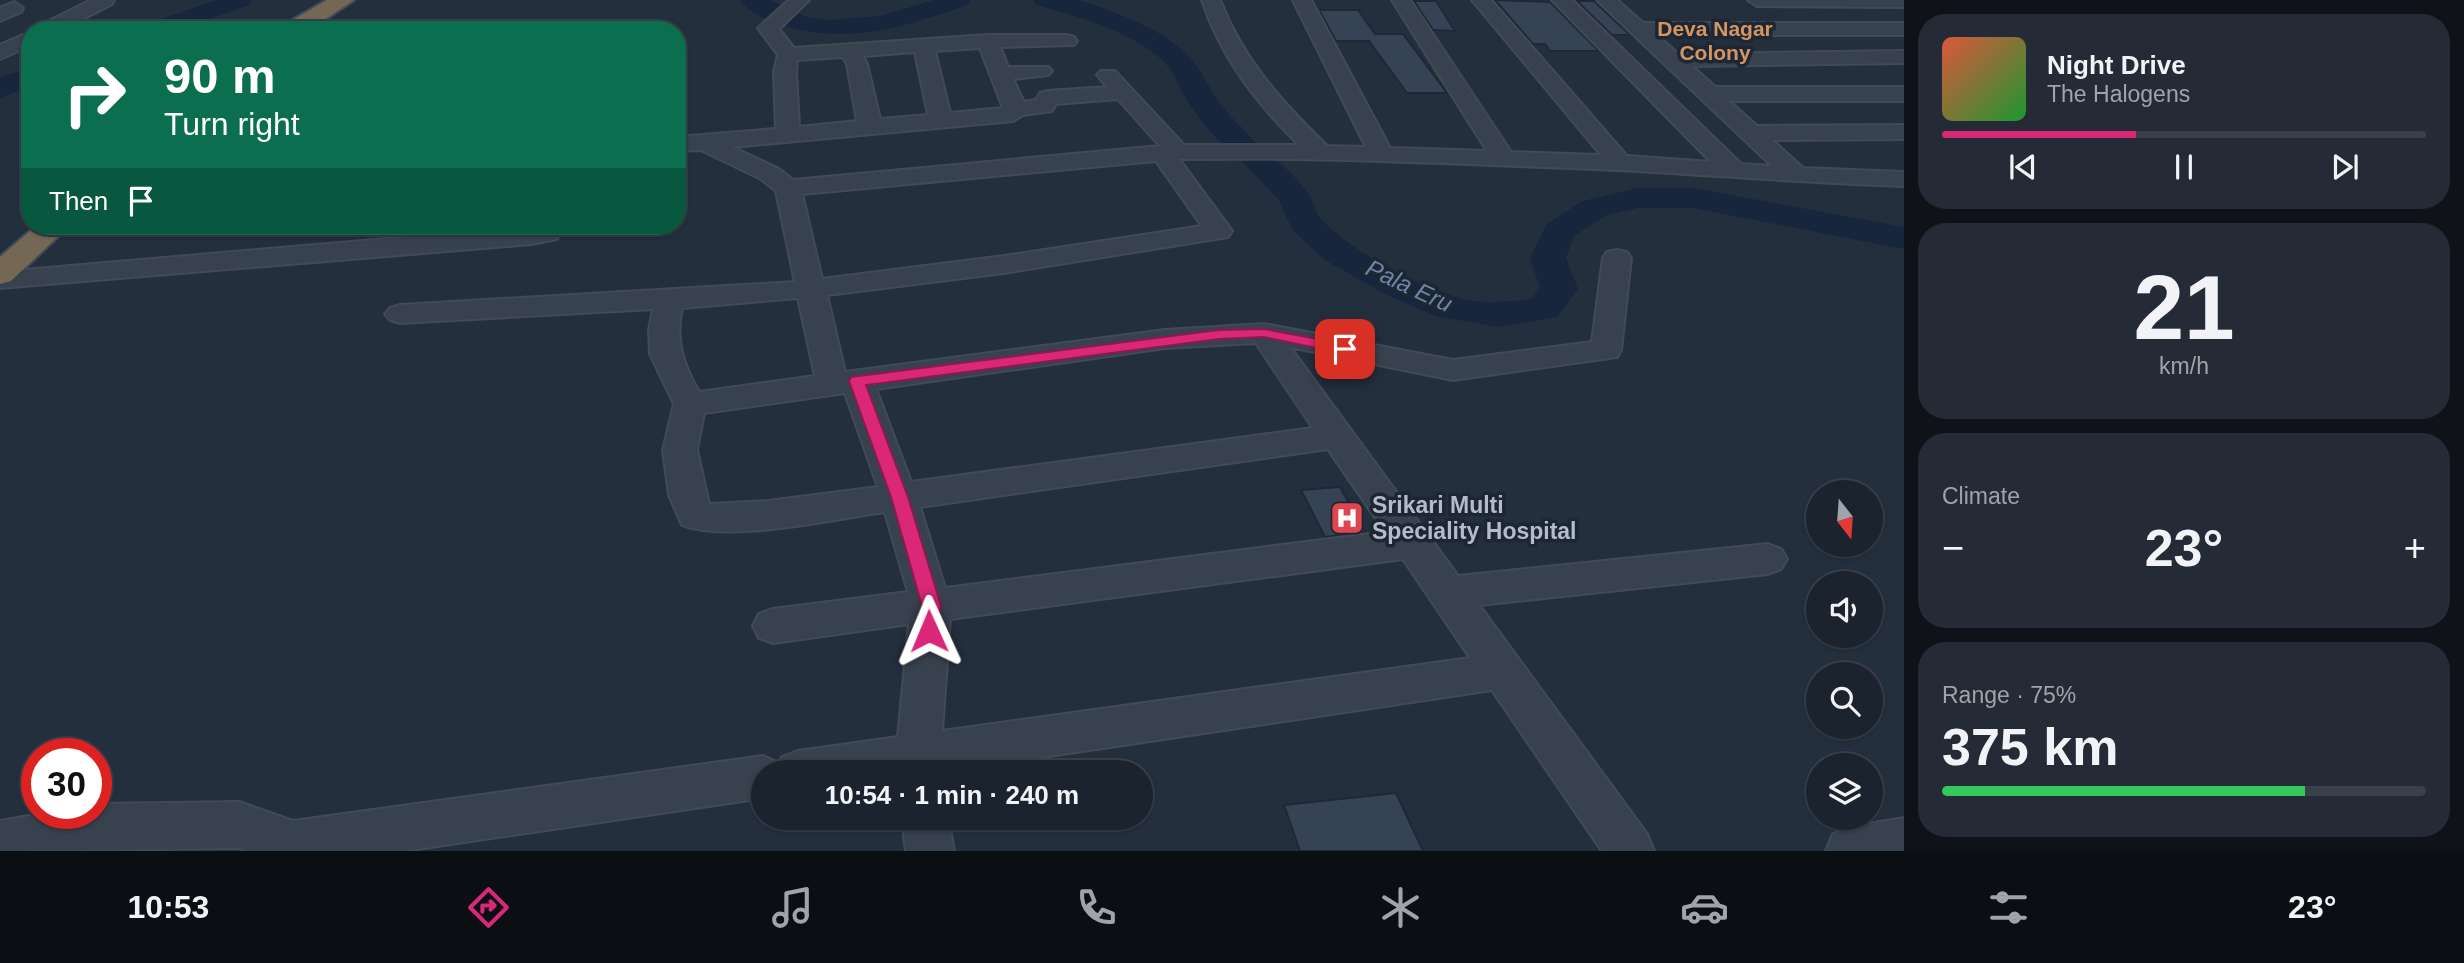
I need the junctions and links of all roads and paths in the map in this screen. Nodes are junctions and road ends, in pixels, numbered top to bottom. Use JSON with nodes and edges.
{"nodes":[{"id":1,"x":105,"y":0,"type":"edge"},
{"id":2,"x":343,"y":0,"type":"edge"},
{"id":3,"x":363,"y":0,"type":"edge"},
{"id":4,"x":800,"y":0,"type":"edge"},
{"id":5,"x":1211,"y":0,"type":"edge"},
{"id":6,"x":1302,"y":0,"type":"edge"},
{"id":7,"x":1401,"y":0,"type":"edge"},
{"id":8,"x":1481,"y":0,"type":"edge"},
{"id":9,"x":1561,"y":0,"type":"edge"},
{"id":10,"x":1606,"y":0,"type":"edge"},
{"id":11,"x":1756,"y":0,"type":"edge"},
{"id":12,"x":1879,"y":1,"type":"edge"},
{"id":13,"x":1904,"y":1,"type":"edge"},
{"id":14,"x":1904,"y":16,"type":"edge"},
{"id":15,"x":64,"y":21,"type":"edge"},
{"id":16,"x":307,"y":21,"type":"edge"},
{"id":17,"x":329,"y":21,"type":"edge"},
{"id":18,"x":1638,"y":29,"type":"junction"},
{"id":19,"x":1904,"y":29,"type":"edge"},
{"id":20,"x":0,"y":39,"type":"edge"},
{"id":21,"x":21,"y":39,"type":"edge"},
{"id":22,"x":988,"y":41,"type":"junction"},
{"id":23,"x":1067,"y":41,"type":"dead end"},
{"id":24,"x":21,"y":42,"type":"edge"},
{"id":25,"x":924,"y":45,"type":"junction"},
{"id":26,"x":850,"y":52,"type":"junction"},
{"id":27,"x":0,"y":53,"type":"edge"},
{"id":28,"x":788,"y":55,"type":"junction"},
{"id":29,"x":1904,"y":57,"type":"edge"},
{"id":30,"x":1673,"y":60,"type":"junction"},
{"id":31,"x":1041,"y":71,"type":"dead end"},
{"id":32,"x":1104,"y":71,"type":"dead end"},
{"id":33,"x":1000,"y":74,"type":"junction"},
{"id":34,"x":1123,"y":92,"type":"junction"},
{"id":35,"x":1709,"y":94,"type":"junction"},
{"id":36,"x":1904,"y":94,"type":"edge"},
{"id":37,"x":1014,"y":110,"type":"junction"},
{"id":38,"x":941,"y":121,"type":"junction"},
{"id":39,"x":870,"y":127,"type":"junction"},
{"id":40,"x":1904,"y":132,"type":"edge"},
{"id":41,"x":1749,"y":133,"type":"junction"},
{"id":42,"x":788,"y":134,"type":"junction"},
{"id":43,"x":705,"y":143,"type":"junction"},
{"id":44,"x":686,"y":144,"type":"edge"},
{"id":45,"x":1170,"y":153,"type":"junction"},
{"id":46,"x":1322,"y":154,"type":"junction"},
{"id":47,"x":1382,"y":155,"type":"junction"},
{"id":48,"x":1504,"y":159,"type":"junction"},
{"id":49,"x":1620,"y":163,"type":"junction"},
{"id":50,"x":1733,"y":170,"type":"junction"},
{"id":51,"x":1796,"y":175,"type":"junction"},
{"id":52,"x":1904,"y":179,"type":"edge"},
{"id":53,"x":788,"y":188,"type":"junction"},
{"id":54,"x":21,"y":224,"type":"edge"},
{"id":55,"x":44,"y":235,"type":"edge"},
{"id":56,"x":537,"y":235,"type":"edge"},
{"id":57,"x":0,"y":241,"type":"edge"},
{"id":58,"x":1617,"y":258,"type":"dead end"},
{"id":59,"x":0,"y":274,"type":"edge"},
{"id":60,"x":0,"y":280,"type":"edge"},
{"id":61,"x":810,"y":288,"type":"junction"},
{"id":62,"x":670,"y":299,"type":"junction"},
{"id":63,"x":400,"y":314,"type":"dead end"},
{"id":64,"x":1264,"y":333,"type":"junction"},
{"id":65,"x":845,"y":383,"type":"junction"},
{"id":66,"x":691,"y":404,"type":"junction"},
{"id":67,"x":1337,"y":436,"type":"junction"},
{"id":68,"x":900,"y":497,"type":"junction"},
{"id":69,"x":1412,"y":543,"type":"junction"},
{"id":70,"x":1768,"y":559,"type":"dead end"},
{"id":71,"x":1448,"y":593,"type":"junction"},
{"id":72,"x":932,"y":606,"type":"junction"},
{"id":73,"x":773,"y":626,"type":"dead end"},
{"id":74,"x":1502,"y":671,"type":"junction"},
{"id":75,"x":919,"y":760,"type":"edge"},
{"id":76,"x":938,"y":760,"type":"edge"},
{"id":77,"x":751,"y":779,"type":"edge"},
{"id":78,"x":928,"y":830,"type":"edge"},
{"id":79,"x":1904,"y":841,"type":"edge"},
{"id":80,"x":0,"y":844,"type":"edge"},
{"id":81,"x":292,"y":848,"type":"edge"},
{"id":82,"x":930,"y":851,"type":"edge"},
{"id":83,"x":1630,"y":851,"type":"edge"},
{"id":84,"x":1850,"y":851,"type":"edge"}],
"edges":[{"from":1,"to":15,"type":"street"},
{"from":2,"to":16,"type":"highway"},
{"from":3,"to":17,"type":"highway"},
{"from":4,"to":28,"type":"street"},
{"from":5,"to":46,"type":"street"},
{"from":6,"to":47,"type":"street"},
{"from":7,"to":48,"type":"street"},
{"from":8,"to":49,"type":"street"},
{"from":9,"to":50,"type":"street"},
{"from":10,"to":18,"type":"street"},
{"from":11,"to":12,"type":"street"},
{"from":12,"to":13,"type":"street"},
{"from":12,"to":14,"type":"street"},
{"from":18,"to":19,"type":"street"},
{"from":18,"to":30,"type":"street"},
{"from":20,"to":21,"type":"street"},
{"from":22,"to":23,"type":"street"},
{"from":22,"to":25,"type":"street"},
{"from":22,"to":33,"type":"street"},
{"from":24,"to":27,"type":"street"},
{"from":25,"to":26,"type":"street"},
{"from":25,"to":38,"type":"street"},
{"from":26,"to":28,"type":"street"},
{"from":26,"to":39,"type":"street"},
{"from":28,"to":42,"type":"street"},
{"from":29,"to":30,"type":"street"},
{"from":30,"to":35,"type":"street"},
{"from":31,"to":33,"type":"street"},
{"from":32,"to":34,"type":"street"},
{"from":33,"to":37,"type":"street"},
{"from":34,"to":37,"type":"street"},
{"from":34,"to":45,"type":"street"},
{"from":35,"to":36,"type":"street"},
{"from":35,"to":41,"type":"street"},
{"from":37,"to":38,"type":"street"},
{"from":38,"to":39,"type":"street"},
{"from":39,"to":42,"type":"street"},
{"from":40,"to":41,"type":"street"},
{"from":41,"to":51,"type":"street"},
{"from":42,"to":43,"type":"street"},
{"from":43,"to":44,"type":"street"},
{"from":43,"to":53,"type":"street"},
{"from":45,"to":46,"type":"street"},
{"from":45,"to":53,"type":"street"},
{"from":45,"to":61,"type":"street"},
{"from":46,"to":47,"type":"street"},
{"from":47,"to":48,"type":"street"},
{"from":48,"to":49,"type":"street"},
{"from":49,"to":50,"type":"street"},
{"from":50,"to":51,"type":"street"},
{"from":51,"to":52,"type":"street"},
{"from":53,"to":61,"type":"street"},
{"from":54,"to":57,"type":"highway"},
{"from":55,"to":59,"type":"highway"},
{"from":56,"to":60,"type":"street"},
{"from":58,"to":64,"type":"street"},
{"from":61,"to":62,"type":"street"},
{"from":61,"to":65,"type":"street"},
{"from":62,"to":63,"type":"street"},
{"from":62,"to":66,"type":"street"},
{"from":64,"to":65,"type":"street"},
{"from":64,"to":67,"type":"street"},
{"from":65,"to":66,"type":"street"},
{"from":65,"to":68,"type":"street"},
{"from":66,"to":68,"type":"street"},
{"from":67,"to":68,"type":"street"},
{"from":67,"to":69,"type":"street"},
{"from":68,"to":72,"type":"street"},
{"from":69,"to":71,"type":"street"},
{"from":69,"to":72,"type":"street"},
{"from":70,"to":71,"type":"street"},
{"from":71,"to":74,"type":"street"},
{"from":72,"to":73,"type":"street"},
{"from":72,"to":75,"type":"street"},
{"from":74,"to":76,"type":"street"},
{"from":74,"to":83,"type":"street"},
{"from":77,"to":81,"type":"street"},
{"from":78,"to":82,"type":"street"},
{"from":79,"to":84,"type":"street"},
{"from":80,"to":81,"type":"street"}]}
